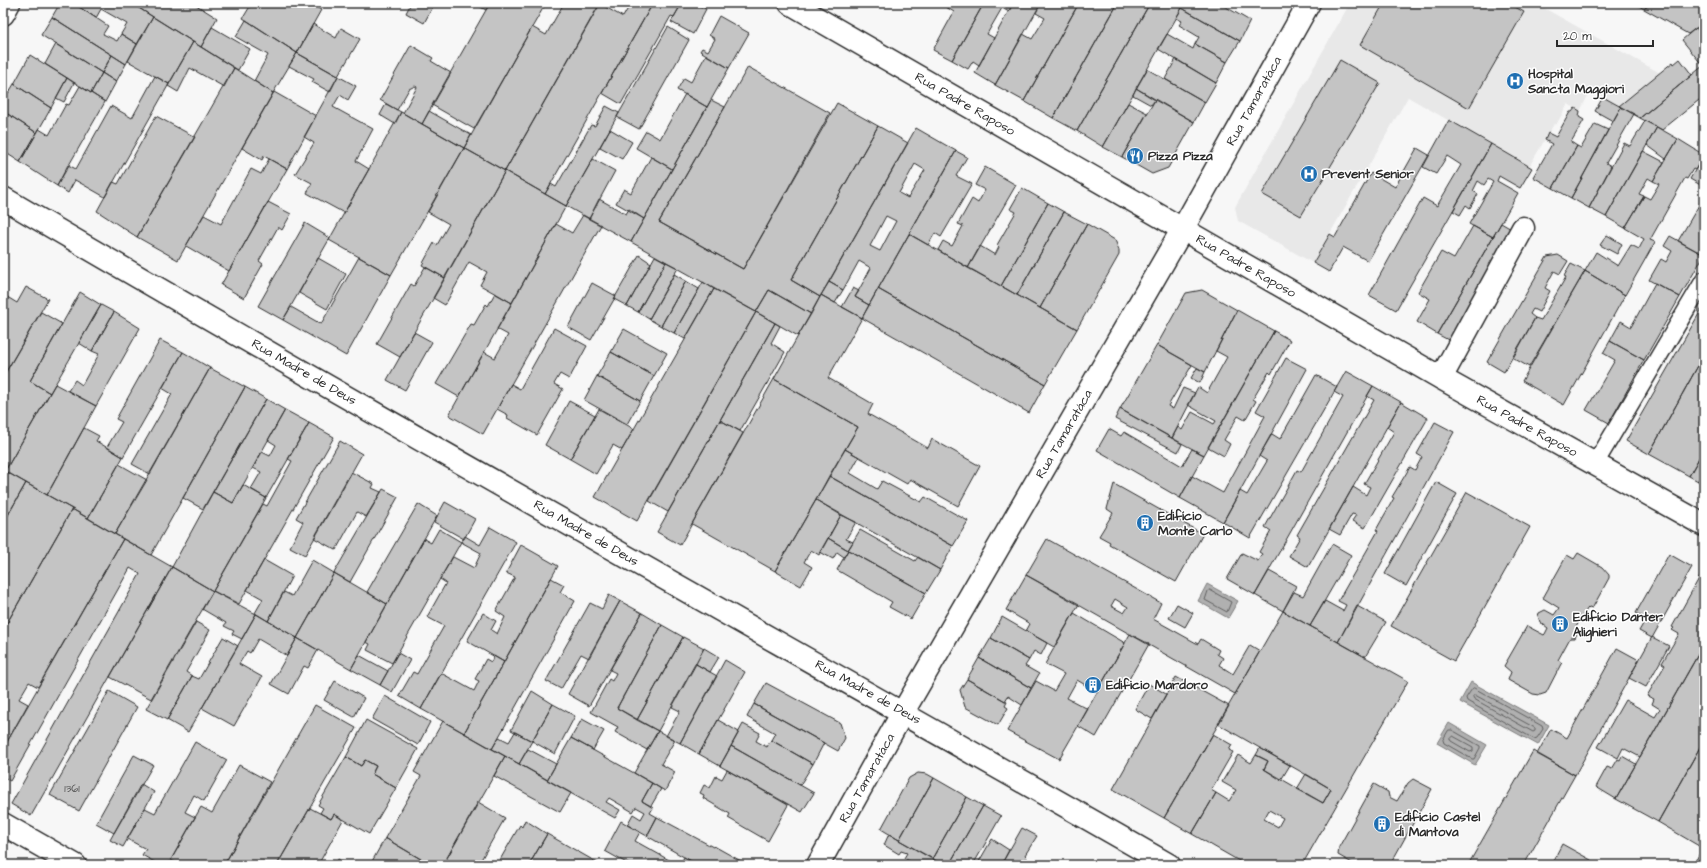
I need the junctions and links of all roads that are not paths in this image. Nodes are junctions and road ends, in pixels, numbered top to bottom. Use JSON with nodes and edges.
{"nodes":[{"id":1,"x":9,"y":3,"type":"edge"},
{"id":2,"x":790,"y":3,"type":"edge"},
{"id":3,"x":1309,"y":3,"type":"edge"},
{"id":4,"x":3,"y":14,"type":"edge"},
{"id":5,"x":4,"y":200,"type":"edge"},
{"id":6,"x":1522,"y":228,"type":"dead end"},
{"id":7,"x":1182,"y":230,"type":"junction"},
{"id":8,"x":1704,"y":280,"type":"edge"},
{"id":9,"x":1441,"y":378,"type":"junction"},
{"id":10,"x":1595,"y":464,"type":"junction"},
{"id":11,"x":1704,"y":525,"type":"edge"},
{"id":12,"x":903,"y":712,"type":"junction"},
{"id":13,"x":3,"y":824,"type":"edge"},
{"id":14,"x":75,"y":865,"type":"edge"},
{"id":15,"x":818,"y":865,"type":"edge"},
{"id":16,"x":1169,"y":865,"type":"edge"}],
"edges":[{"from":1,"to":4,"type":"street"},
{"from":2,"to":7,"type":"street","name":"Rua Padre Raposo"},
{"from":3,"to":7,"type":"street","name":"Rua Tamaratáca"},
{"from":5,"to":12,"type":"street","name":"Rua Madre de Deus"},
{"from":6,"to":9,"type":"street"},
{"from":7,"to":9,"type":"street","name":"Rua Padre Raposo"},
{"from":7,"to":12,"type":"street","name":"Rua Tamaratáca"},
{"from":8,"to":10,"type":"lane"},
{"from":9,"to":10,"type":"street","name":"Rua Padre Raposo"},
{"from":10,"to":11,"type":"street","name":"Rua Padre Raposo"},
{"from":12,"to":15,"type":"street","name":"Rua Tamaratáca"},
{"from":12,"to":16,"type":"street","name":"Rua Madre de Deus"},
{"from":13,"to":14,"type":"street"}]}
